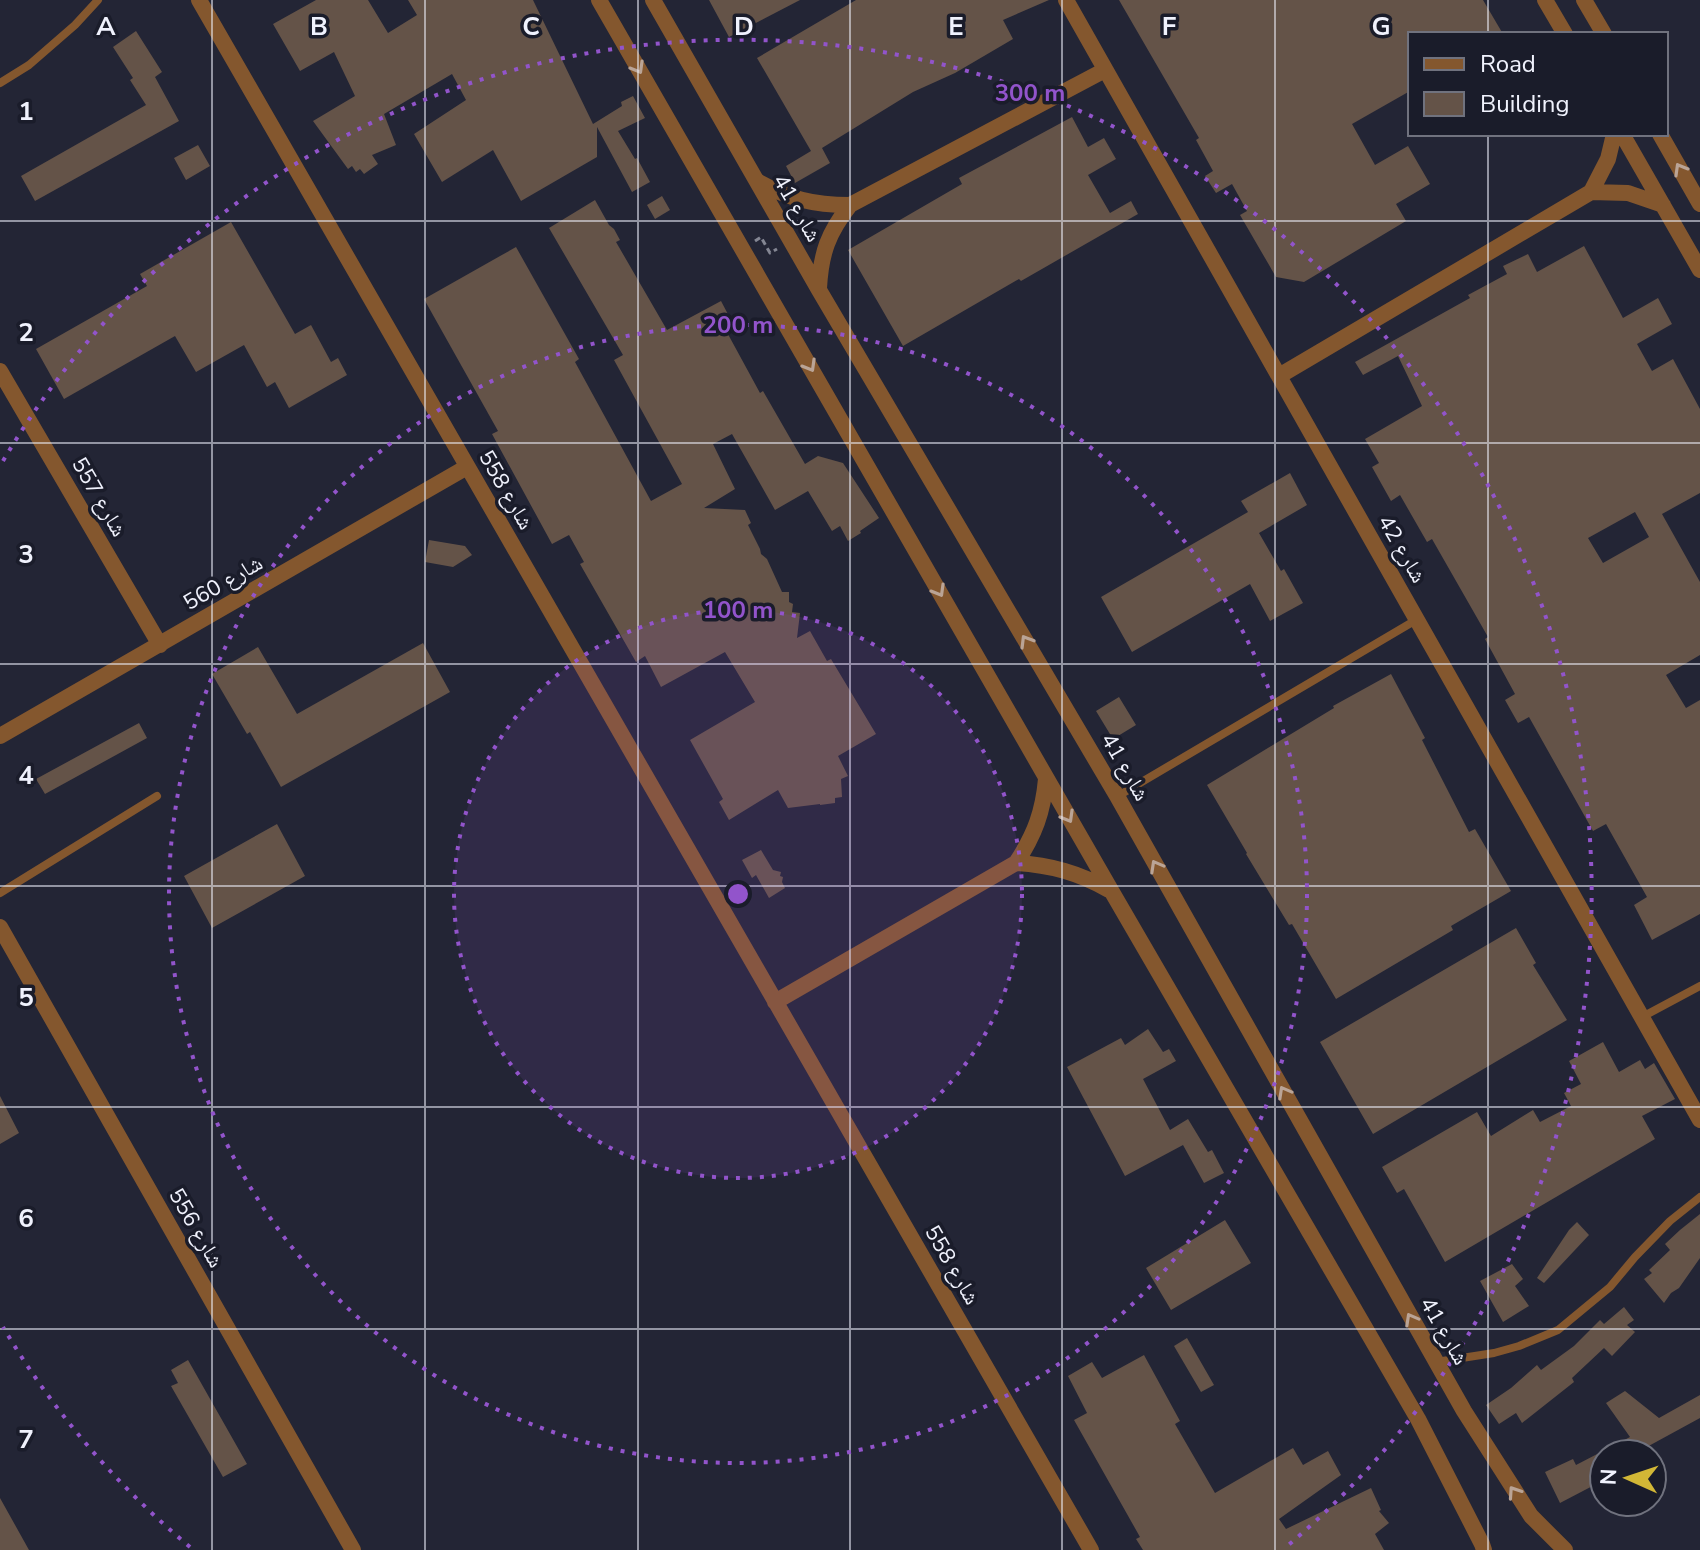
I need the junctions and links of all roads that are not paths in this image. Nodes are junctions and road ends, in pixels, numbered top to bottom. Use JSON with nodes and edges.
{"nodes":[{"id":1,"x":98,"y":0,"type":"edge"},
{"id":2,"x":199,"y":0,"type":"edge"},
{"id":3,"x":599,"y":0,"type":"edge"},
{"id":4,"x":653,"y":0,"type":"edge"},
{"id":5,"x":1066,"y":0,"type":"edge"},
{"id":6,"x":1545,"y":0,"type":"edge"},
{"id":7,"x":1584,"y":0,"type":"edge"},
{"id":8,"x":1564,"y":32,"type":"edge"},
{"id":9,"x":1603,"y":32,"type":"edge"},
{"id":10,"x":1105,"y":70,"type":"junction"},
{"id":11,"x":0,"y":83,"type":"edge"},
{"id":12,"x":1614,"y":136,"type":"edge"},
{"id":13,"x":1623,"y":136,"type":"edge"},
{"id":14,"x":1661,"y":136,"type":"edge"},
{"id":15,"x":756,"y":180,"type":"junction"},
{"id":16,"x":1591,"y":192,"type":"junction"},
{"id":17,"x":1700,"y":204,"type":"edge"},
{"id":18,"x":850,"y":205,"type":"junction"},
{"id":19,"x":1663,"y":205,"type":"junction"},
{"id":20,"x":1700,"y":270,"type":"edge"},
{"id":21,"x":819,"y":290,"type":"junction"},
{"id":22,"x":0,"y":371,"type":"edge"},
{"id":23,"x":1279,"y":376,"type":"junction"},
{"id":24,"x":467,"y":467,"type":"junction"},
{"id":25,"x":1417,"y":620,"type":"junction"},
{"id":26,"x":160,"y":645,"type":"junction"},
{"id":27,"x":0,"y":736,"type":"edge"},
{"id":28,"x":1046,"y":779,"type":"junction"},
{"id":29,"x":157,"y":796,"type":"dead end"},
{"id":30,"x":1117,"y":796,"type":"junction"},
{"id":31,"x":1016,"y":863,"type":"junction"},
{"id":32,"x":1112,"y":892,"type":"junction"},
{"id":33,"x":0,"y":893,"type":"edge"},
{"id":34,"x":0,"y":927,"type":"edge"},
{"id":35,"x":1700,"y":986,"type":"edge"},
{"id":36,"x":775,"y":1002,"type":"junction"},
{"id":37,"x":1642,"y":1017,"type":"junction"},
{"id":38,"x":1700,"y":1120,"type":"edge"},
{"id":39,"x":1700,"y":1197,"type":"edge"},
{"id":40,"x":1436,"y":1362,"type":"junction"},
{"id":41,"x":353,"y":1550,"type":"edge"},
{"id":42,"x":1091,"y":1550,"type":"edge"},
{"id":43,"x":1484,"y":1550,"type":"edge"},
{"id":44,"x":1565,"y":1550,"type":"edge"}],
"edges":[{"from":1,"to":11,"type":"lane"},
{"from":2,"to":24,"type":"street","name":"شارع 558"},
{"from":3,"to":28,"type":"street","one_way":true},
{"from":4,"to":15,"type":"street","name":"شارع 41"},
{"from":5,"to":10,"type":"street","name":"شارع 42"},
{"from":6,"to":8,"type":"street"},
{"from":7,"to":9,"type":"street"},
{"from":10,"to":18,"type":"street"},
{"from":10,"to":23,"type":"street","name":"شارع 42"},
{"from":12,"to":16,"type":"street"},
{"from":13,"to":19,"type":"street"},
{"from":17,"to":14,"type":"street","one_way":true},
{"from":15,"to":18,"type":"street"},
{"from":15,"to":21,"type":"street","name":"شارع 41"},
{"from":16,"to":19,"type":"street"},
{"from":16,"to":23,"type":"street"},
{"from":18,"to":21,"type":"street"},
{"from":19,"to":20,"type":"street"},
{"from":30,"to":21,"type":"street","name":"شارع 41","one_way":true},
{"from":22,"to":26,"type":"street","name":"شارع 557"},
{"from":23,"to":25,"type":"street","name":"شارع 42"},
{"from":24,"to":26,"type":"street","name":"شارع 560"},
{"from":24,"to":36,"type":"street","name":"شارع 558"},
{"from":25,"to":30,"type":"lane"},
{"from":25,"to":37,"type":"street","name":"شارع 42"},
{"from":26,"to":27,"type":"street","name":"شارع 560"},
{"from":28,"to":31,"type":"street"},
{"from":28,"to":32,"type":"street","one_way":true},
{"from":29,"to":33,"type":"lane"},
{"from":40,"to":30,"type":"street","name":"شارع 41","one_way":true},
{"from":31,"to":32,"type":"street"},
{"from":31,"to":36,"type":"street"},
{"from":32,"to":43,"type":"street"},
{"from":34,"to":41,"type":"street","name":"شارع 556"},
{"from":35,"to":37,"type":"lane"},
{"from":36,"to":42,"type":"street","name":"شارع 558"},
{"from":37,"to":38,"type":"street","name":"شارع 42"},
{"from":39,"to":40,"type":"lane"},
{"from":44,"to":40,"type":"street","name":"شارع 41","one_way":true}]}
